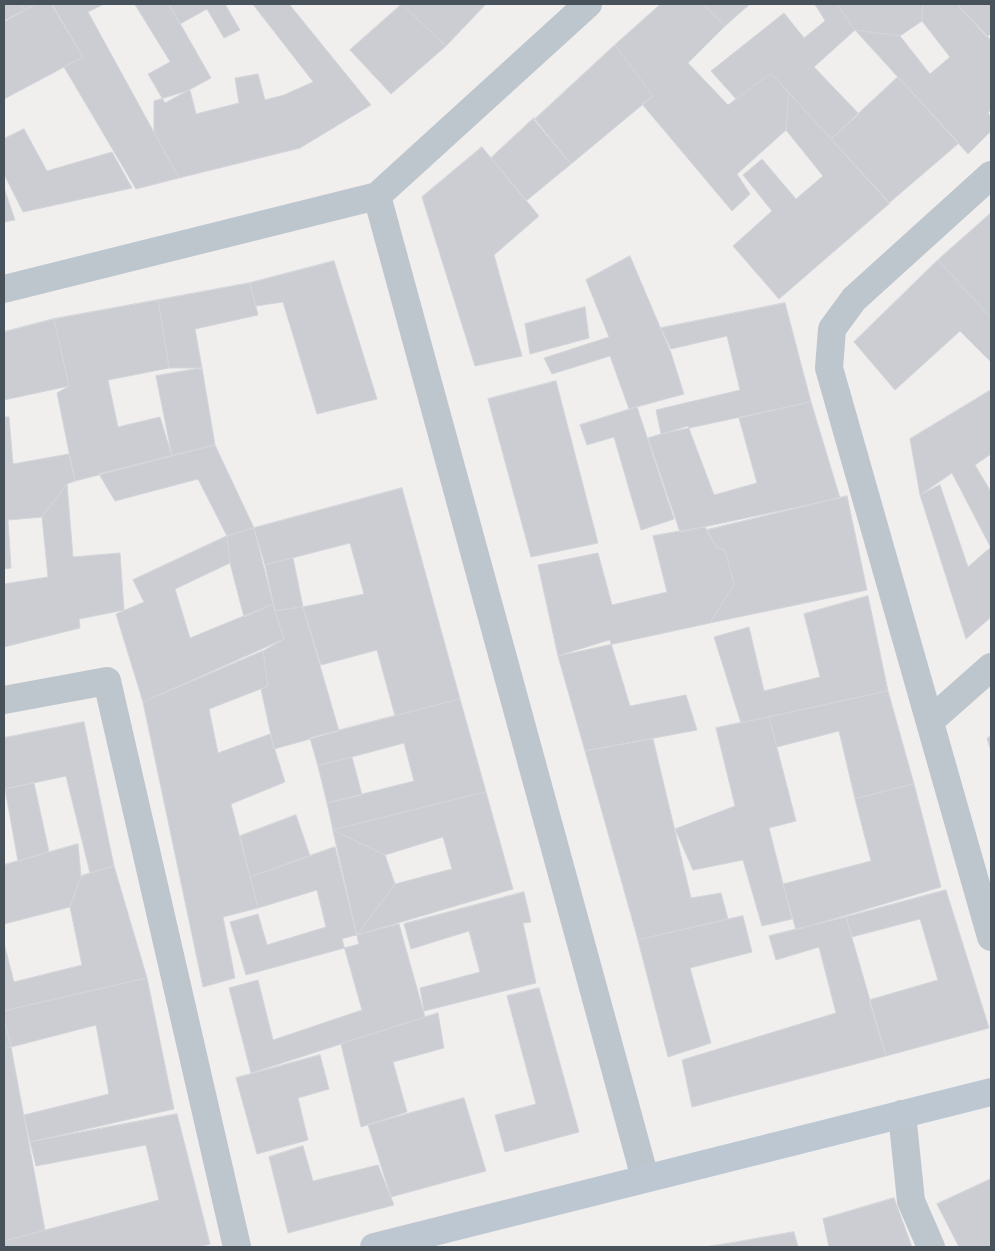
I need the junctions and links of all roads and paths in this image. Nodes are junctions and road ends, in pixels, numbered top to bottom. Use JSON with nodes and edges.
{"nodes":[{"id":1,"x":588,"y":4,"type":"edge"},
{"id":2,"x":991,"y":175,"type":"edge"},
{"id":3,"x":377,"y":196,"type":"junction"},
{"id":4,"x":4,"y":289,"type":"edge"},
{"id":5,"x":991,"y":667,"type":"edge"},
{"id":6,"x":4,"y":700,"type":"edge"},
{"id":7,"x":930,"y":721,"type":"junction"},
{"id":8,"x":991,"y":937,"type":"edge"},
{"id":9,"x":991,"y":1092,"type":"edge"},
{"id":10,"x":902,"y":1114,"type":"junction"},
{"id":11,"x":644,"y":1178,"type":"junction"},
{"id":12,"x":237,"y":1247,"type":"edge"},
{"id":13,"x":374,"y":1247,"type":"edge"},
{"id":14,"x":931,"y":1247,"type":"edge"}],
"edges":[{"from":1,"to":3,"type":"street"},
{"from":2,"to":7,"type":"street"},
{"from":3,"to":4,"type":"street"},
{"from":3,"to":11,"type":"street"},
{"from":5,"to":7,"type":"street"},
{"from":6,"to":12,"type":"street"},
{"from":7,"to":8,"type":"street"},
{"from":9,"to":10,"type":"street"},
{"from":10,"to":11,"type":"street"},
{"from":10,"to":14,"type":"street"},
{"from":11,"to":13,"type":"street"}]}
